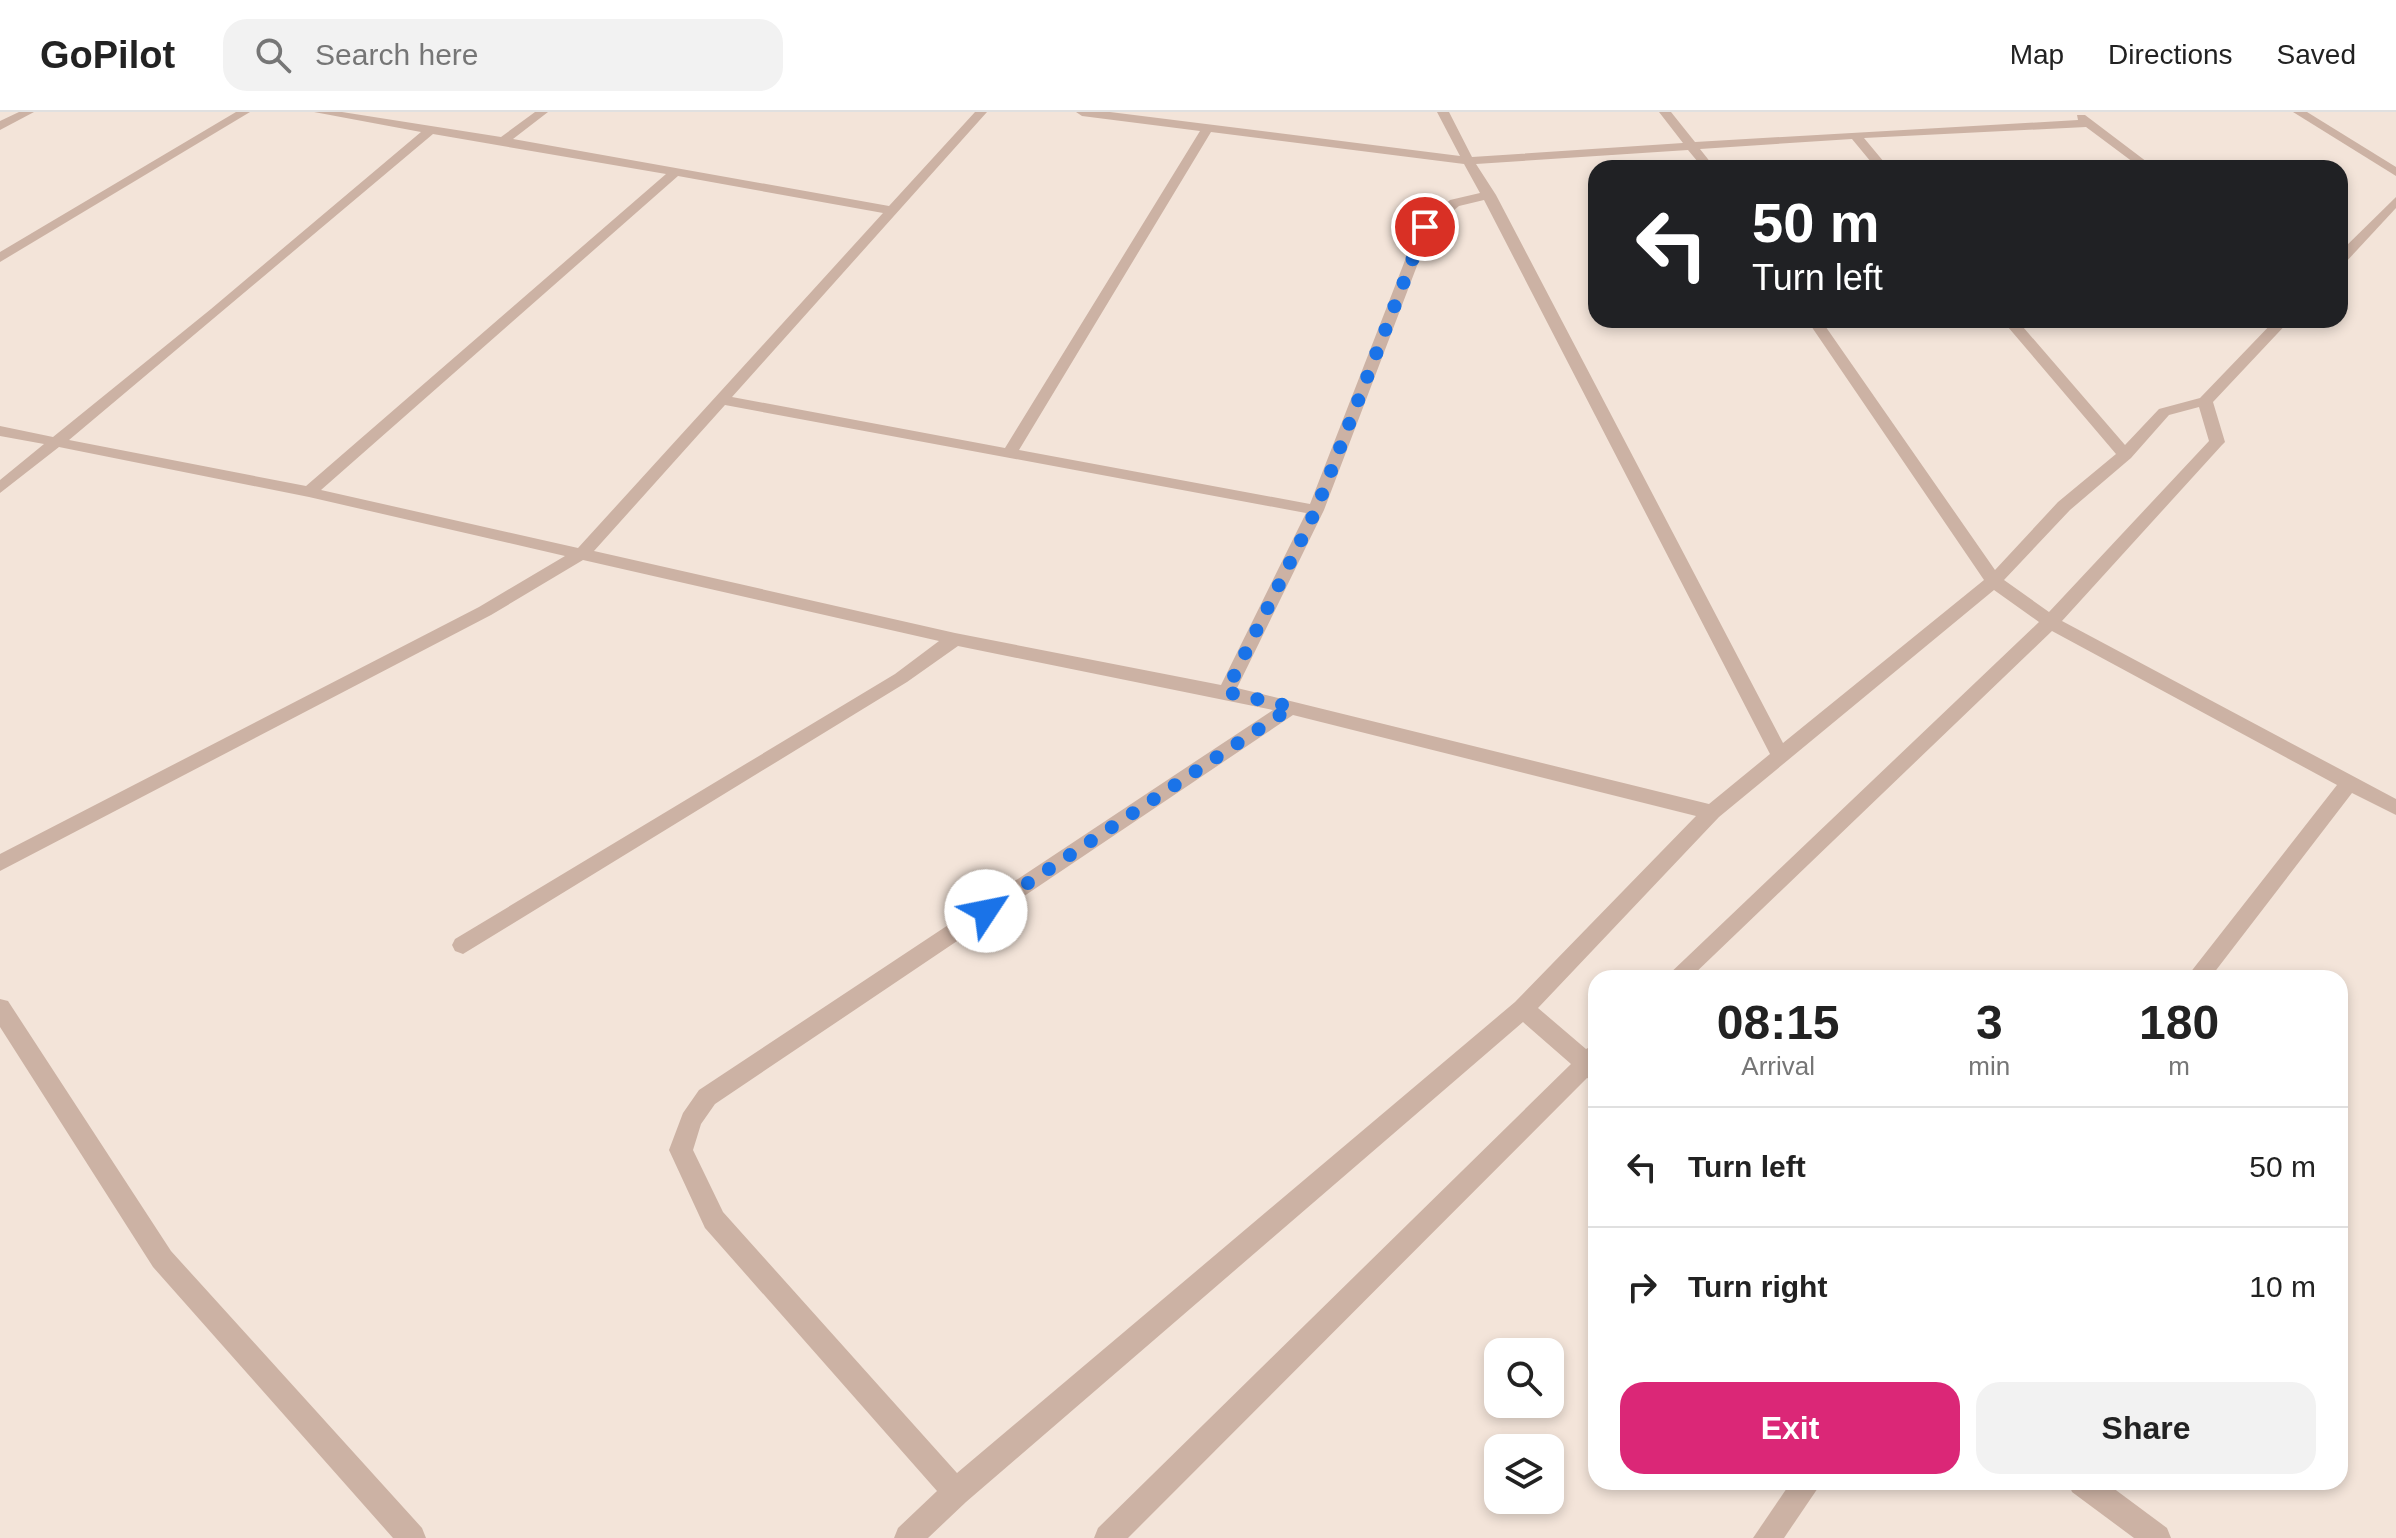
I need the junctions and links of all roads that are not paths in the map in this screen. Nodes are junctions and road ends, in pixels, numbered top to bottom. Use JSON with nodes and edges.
{"nodes":[{"id":1,"x":28,"y":112,"type":"edge"},
{"id":2,"x":244,"y":112,"type":"edge"},
{"id":3,"x":320,"y":112,"type":"edge"},
{"id":4,"x":542,"y":112,"type":"edge"},
{"id":5,"x":981,"y":112,"type":"edge"},
{"id":6,"x":1082,"y":112,"type":"edge"},
{"id":7,"x":1443,"y":112,"type":"edge"},
{"id":8,"x":1665,"y":112,"type":"edge"},
{"id":9,"x":2075,"y":112,"type":"edge"},
{"id":10,"x":2299,"y":112,"type":"edge"},
{"id":11,"x":2090,"y":123,"type":"junction"},
{"id":12,"x":0,"y":126,"type":"edge"},
{"id":13,"x":1206,"y":130,"type":"junction"},
{"id":14,"x":429,"y":131,"type":"junction"},
{"id":15,"x":1855,"y":135,"type":"junction"},
{"id":16,"x":503,"y":141,"type":"junction"},
{"id":17,"x":1693,"y":146,"type":"junction"},
{"id":18,"x":1703,"y":160,"type":"edge"},
{"id":19,"x":1876,"y":160,"type":"edge"},
{"id":20,"x":2139,"y":160,"type":"edge"},
{"id":21,"x":1467,"y":161,"type":"junction"},
{"id":22,"x":2396,"y":172,"type":"edge"},
{"id":23,"x":673,"y":174,"type":"junction"},
{"id":24,"x":1490,"y":195,"type":"junction"},
{"id":25,"x":2396,"y":201,"type":"edge"},
{"id":26,"x":893,"y":211,"type":"junction"},
{"id":27,"x":2348,"y":252,"type":"edge"},
{"id":28,"x":0,"y":258,"type":"edge"},
{"id":29,"x":1820,"y":328,"type":"edge"},
{"id":30,"x":2016,"y":328,"type":"edge"},
{"id":31,"x":2275,"y":328,"type":"edge"},
{"id":32,"x":723,"y":400,"type":"junction"},
{"id":33,"x":2205,"y":401,"type":"junction"},
{"id":34,"x":0,"y":431,"type":"edge"},
{"id":35,"x":57,"y":443,"type":"junction"},
{"id":36,"x":1008,"y":455,"type":"junction"},
{"id":37,"x":2125,"y":455,"type":"junction"},
{"id":38,"x":0,"y":488,"type":"edge"},
{"id":39,"x":309,"y":492,"type":"junction"},
{"id":40,"x":1316,"y":510,"type":"junction"},
{"id":41,"x":584,"y":552,"type":"junction"},
{"id":42,"x":1994,"y":581,"type":"junction"},
{"id":43,"x":2052,"y":623,"type":"junction"},
{"id":44,"x":955,"y":639,"type":"junction"},
{"id":45,"x":1226,"y":692,"type":"junction"},
{"id":46,"x":1292,"y":707,"type":"junction"},
{"id":47,"x":1781,"y":757,"type":"junction"},
{"id":48,"x":2348,"y":785,"type":"junction"},
{"id":49,"x":2396,"y":808,"type":"edge"},
{"id":50,"x":1712,"y":812,"type":"junction"},
{"id":51,"x":0,"y":863,"type":"edge"},
{"id":52,"x":463,"y":945,"type":"dead end"},
{"id":53,"x":1684,"y":970,"type":"edge"},
{"id":54,"x":2203,"y":970,"type":"edge"},
{"id":55,"x":0,"y":1008,"type":"edge"},
{"id":56,"x":1523,"y":1009,"type":"junction"},
{"id":57,"x":1588,"y":1059,"type":"edge"},
{"id":58,"x":1588,"y":1068,"type":"edge"},
{"id":59,"x":1802,"y":1490,"type":"edge"},
{"id":60,"x":2093,"y":1490,"type":"edge"},
{"id":61,"x":956,"y":1492,"type":"junction"},
{"id":62,"x":412,"y":1538,"type":"edge"},
{"id":63,"x":908,"y":1538,"type":"edge"},
{"id":64,"x":1108,"y":1538,"type":"edge"},
{"id":65,"x":1767,"y":1538,"type":"edge"},
{"id":66,"x":2157,"y":1538,"type":"edge"}],
"edges":[{"from":1,"to":12,"type":"street"},
{"from":2,"to":28,"type":"street"},
{"from":3,"to":14,"type":"street"},
{"from":4,"to":16,"type":"street"},
{"from":5,"to":26,"type":"street"},
{"from":6,"to":13,"type":"street"},
{"from":7,"to":21,"type":"street"},
{"from":8,"to":17,"type":"street"},
{"from":9,"to":11,"type":"street"},
{"from":10,"to":22,"type":"street"},
{"from":11,"to":15,"type":"street"},
{"from":11,"to":20,"type":"street"},
{"from":13,"to":21,"type":"street"},
{"from":13,"to":36,"type":"street"},
{"from":14,"to":16,"type":"street"},
{"from":14,"to":35,"type":"street"},
{"from":15,"to":17,"type":"street"},
{"from":15,"to":19,"type":"street"},
{"from":16,"to":23,"type":"street"},
{"from":17,"to":18,"type":"street"},
{"from":17,"to":21,"type":"street"},
{"from":21,"to":24,"type":"street"},
{"from":23,"to":26,"type":"street"},
{"from":23,"to":39,"type":"street"},
{"from":24,"to":40,"type":"street"},
{"from":24,"to":47,"type":"street"},
{"from":25,"to":27,"type":"street"},
{"from":26,"to":32,"type":"street"},
{"from":29,"to":42,"type":"street"},
{"from":30,"to":37,"type":"street"},
{"from":31,"to":33,"type":"street"},
{"from":32,"to":36,"type":"street"},
{"from":32,"to":41,"type":"street"},
{"from":33,"to":37,"type":"street"},
{"from":33,"to":43,"type":"street"},
{"from":34,"to":35,"type":"street"},
{"from":35,"to":38,"type":"street"},
{"from":35,"to":39,"type":"street"},
{"from":36,"to":40,"type":"street"},
{"from":37,"to":42,"type":"street"},
{"from":39,"to":41,"type":"street"},
{"from":40,"to":45,"type":"street"},
{"from":41,"to":44,"type":"street"},
{"from":41,"to":51,"type":"street"},
{"from":42,"to":43,"type":"street"},
{"from":42,"to":47,"type":"street"},
{"from":43,"to":48,"type":"street"},
{"from":43,"to":53,"type":"street"},
{"from":44,"to":45,"type":"street"},
{"from":44,"to":52,"type":"street"},
{"from":45,"to":46,"type":"street"},
{"from":46,"to":50,"type":"street"},
{"from":46,"to":61,"type":"street"},
{"from":47,"to":50,"type":"street"},
{"from":48,"to":49,"type":"street"},
{"from":48,"to":54,"type":"street"},
{"from":50,"to":56,"type":"street"},
{"from":55,"to":62,"type":"street"},
{"from":56,"to":57,"type":"street"},
{"from":56,"to":61,"type":"street"},
{"from":58,"to":64,"type":"street"},
{"from":59,"to":65,"type":"street"},
{"from":60,"to":66,"type":"street"},
{"from":61,"to":63,"type":"street"}]}
